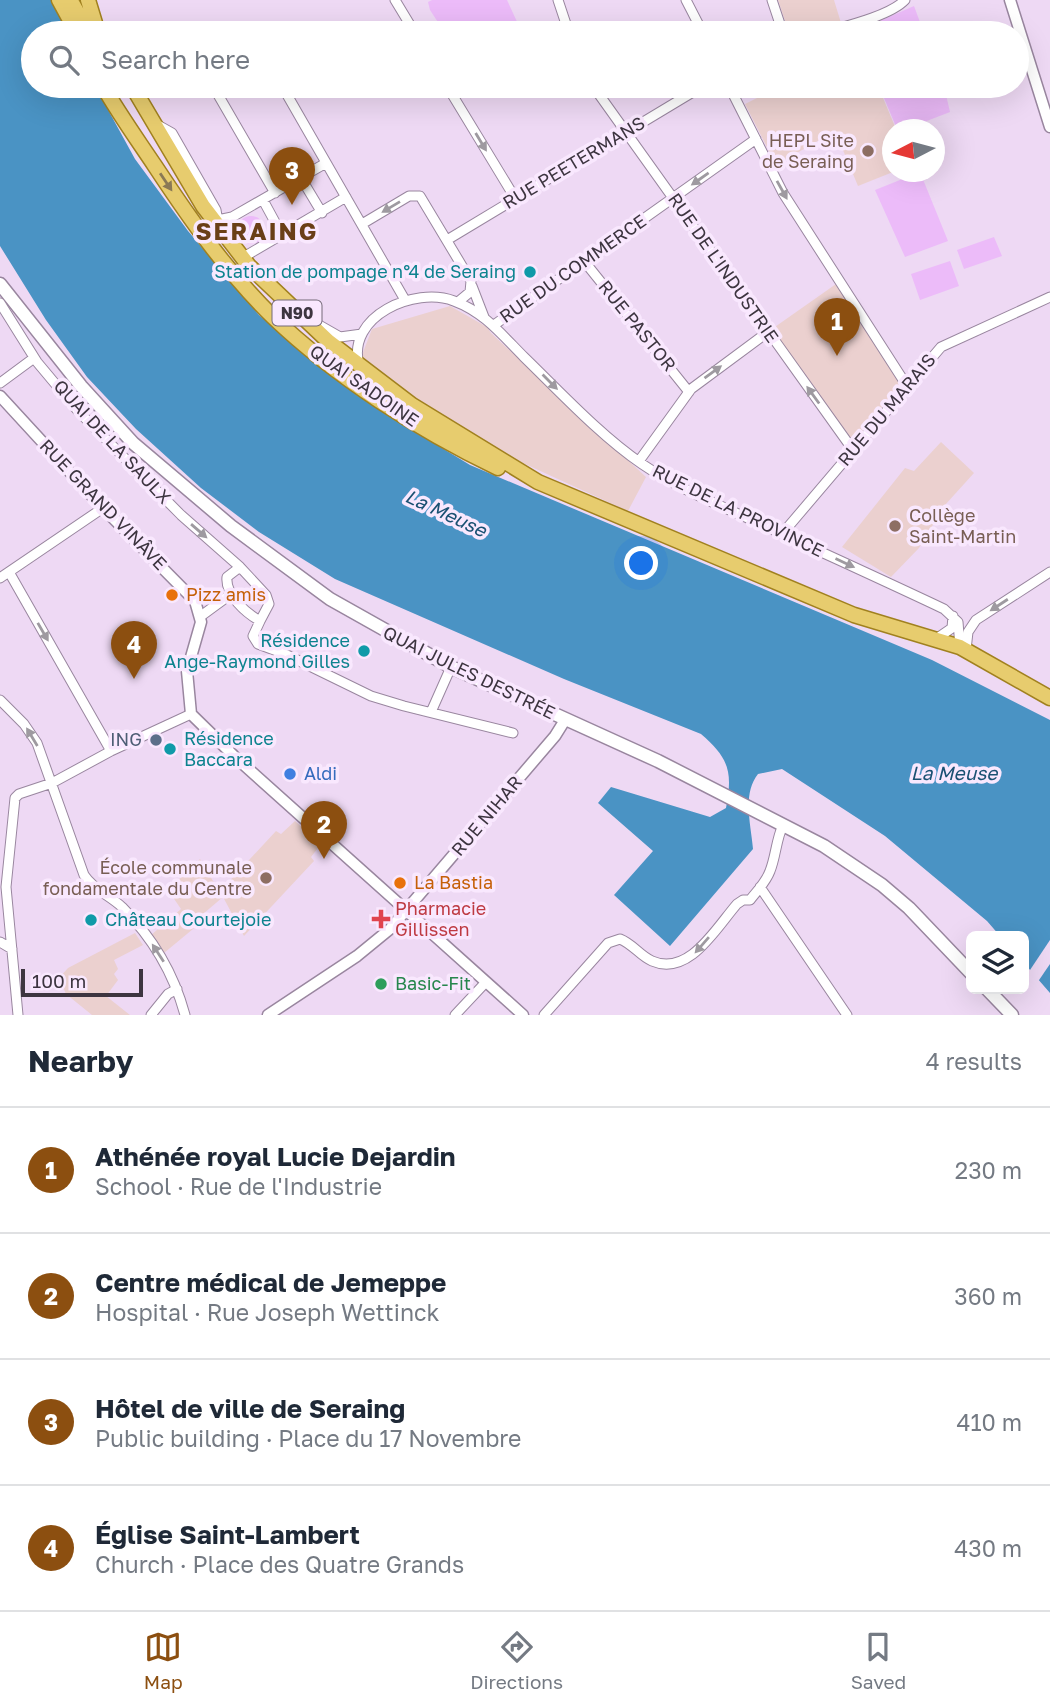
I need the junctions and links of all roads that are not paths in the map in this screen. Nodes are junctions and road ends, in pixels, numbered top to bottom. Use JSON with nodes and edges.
{"nodes":[{"id":1,"x":59,"y":0,"type":"edge"},
{"id":2,"x":71,"y":0,"type":"edge"},
{"id":3,"x":88,"y":0,"type":"edge"},
{"id":4,"x":394,"y":0,"type":"edge"},
{"id":5,"x":558,"y":0,"type":"edge"},
{"id":6,"x":686,"y":0,"type":"edge"},
{"id":7,"x":772,"y":0,"type":"edge"},
{"id":8,"x":905,"y":0,"type":"edge"},
{"id":9,"x":1010,"y":0,"type":"edge"},
{"id":10,"x":70,"y":21,"type":"edge"},
{"id":11,"x":87,"y":21,"type":"edge"},
{"id":12,"x":93,"y":21,"type":"edge"},
{"id":13,"x":407,"y":21,"type":"edge"},
{"id":14,"x":565,"y":21,"type":"edge"},
{"id":15,"x":697,"y":21,"type":"edge"},
{"id":16,"x":781,"y":21,"type":"edge"},
{"id":17,"x":864,"y":21,"type":"edge"},
{"id":18,"x":1017,"y":21,"type":"edge"},
{"id":19,"x":1029,"y":60,"type":"edge"},
{"id":20,"x":110,"y":98,"type":"edge"},
{"id":21,"x":118,"y":98,"type":"edge"},
{"id":22,"x":140,"y":98,"type":"edge"},
{"id":23,"x":219,"y":98,"type":"edge"},
{"id":24,"x":289,"y":98,"type":"edge"},
{"id":25,"x":454,"y":98,"type":"edge"},
{"id":26,"x":601,"y":98,"type":"edge"},
{"id":27,"x":682,"y":98,"type":"edge"},
{"id":28,"x":735,"y":98,"type":"edge"},
{"id":29,"x":128,"y":125,"type":"junction"},
{"id":30,"x":1050,"y":127,"type":"edge"},
{"id":31,"x":625,"y":132,"type":"junction"},
{"id":32,"x":756,"y":139,"type":"junction"},
{"id":33,"x":326,"y":163,"type":"junction"},
{"id":34,"x":301,"y":178,"type":"junction"},
{"id":35,"x":275,"y":193,"type":"junction"},
{"id":36,"x":346,"y":197,"type":"junction"},
{"id":37,"x":515,"y":198,"type":"junction"},
{"id":38,"x":673,"y":198,"type":"junction"},
{"id":39,"x":263,"y":200,"type":"junction"},
{"id":40,"x":322,"y":213,"type":"junction"},
{"id":41,"x":213,"y":221,"type":"junction"},
{"id":42,"x":362,"y":224,"type":"junction"},
{"id":43,"x":282,"y":235,"type":"junction"},
{"id":44,"x":447,"y":240,"type":"junction"},
{"id":45,"x":242,"y":258,"type":"junction"},
{"id":46,"x":584,"y":261,"type":"junction"},
{"id":47,"x":0,"y":275,"type":"edge"},
{"id":48,"x":0,"y":284,"type":"edge"},
{"id":49,"x":472,"y":285,"type":"junction"},
{"id":50,"x":1050,"y":297,"type":"edge"},
{"id":51,"x":405,"y":300,"type":"junction"},
{"id":52,"x":458,"y":302,"type":"junction"},
{"id":53,"x":0,"y":303,"type":"edge"},
{"id":54,"x":17,"y":304,"type":"junction"},
{"id":55,"x":484,"y":317,"type":"junction"},
{"id":56,"x":305,"y":321,"type":"junction"},
{"id":57,"x":494,"y":325,"type":"junction"},
{"id":58,"x":768,"y":332,"type":"junction"},
{"id":59,"x":362,"y":334,"type":"junction"},
{"id":60,"x":34,"y":358,"type":"junction"},
{"id":61,"x":359,"y":367,"type":"junction"},
{"id":62,"x":0,"y":383,"type":"edge"},
{"id":63,"x":907,"y":386,"type":"junction"},
{"id":64,"x":689,"y":392,"type":"junction"},
{"id":65,"x":0,"y":397,"type":"edge"},
{"id":66,"x":853,"y":450,"type":"junction"},
{"id":67,"x":639,"y":461,"type":"junction"},
{"id":68,"x":526,"y":476,"type":"junction"},
{"id":69,"x":103,"y":508,"type":"junction"},
{"id":70,"x":782,"y":534,"type":"junction"},
{"id":71,"x":240,"y":567,"type":"junction"},
{"id":72,"x":9,"y":572,"type":"junction"},
{"id":73,"x":1050,"y":572,"type":"edge"},
{"id":74,"x":0,"y":578,"type":"edge"},
{"id":75,"x":231,"y":594,"type":"junction"},
{"id":76,"x":201,"y":616,"type":"junction"},
{"id":77,"x":953,"y":616,"type":"junction"},
{"id":78,"x":260,"y":621,"type":"junction"},
{"id":79,"x":936,"y":639,"type":"junction"},
{"id":80,"x":963,"y":649,"type":"junction"},
{"id":81,"x":451,"y":667,"type":"junction"},
{"id":82,"x":1050,"y":698,"type":"edge"},
{"id":83,"x":0,"y":700,"type":"edge"},
{"id":84,"x":431,"y":712,"type":"junction"},
{"id":85,"x":191,"y":714,"type":"junction"},
{"id":86,"x":565,"y":720,"type":"junction"},
{"id":87,"x":513,"y":733,"type":"dead end"},
{"id":88,"x":111,"y":751,"type":"junction"},
{"id":89,"x":52,"y":783,"type":"junction"},
{"id":90,"x":783,"y":825,"type":"junction"},
{"id":91,"x":760,"y":887,"type":"junction"},
{"id":92,"x":407,"y":911,"type":"junction"},
{"id":93,"x":0,"y":942,"type":"edge"},
{"id":94,"x":12,"y":948,"type":"junction"},
{"id":95,"x":966,"y":968,"type":"edge"},
{"id":96,"x":486,"y":982,"type":"junction"},
{"id":97,"x":177,"y":989,"type":"junction"},
{"id":98,"x":992,"y":994,"type":"edge"},
{"id":99,"x":18,"y":1015,"type":"edge"},
{"id":100,"x":151,"y":1015,"type":"edge"},
{"id":101,"x":185,"y":1015,"type":"edge"},
{"id":102,"x":268,"y":1015,"type":"edge"},
{"id":103,"x":455,"y":1015,"type":"edge"},
{"id":104,"x":523,"y":1015,"type":"edge"},
{"id":105,"x":544,"y":1015,"type":"edge"},
{"id":106,"x":847,"y":1015,"type":"edge"},
{"id":107,"x":1012,"y":1015,"type":"edge"}],
"edges":[{"from":1,"to":10,"type":"main road"},
{"from":2,"to":11,"type":"main road"},
{"from":3,"to":12,"type":"main road"},
{"from":4,"to":13,"type":"street"},
{"from":5,"to":14,"type":"street"},
{"from":6,"to":15,"type":"street"},
{"from":7,"to":16,"type":"street"},
{"from":8,"to":17,"type":"street"},
{"from":9,"to":18,"type":"street"},
{"from":19,"to":30,"type":"street"},
{"from":20,"to":29,"type":"main road"},
{"from":21,"to":29,"type":"main road","number":"N90"},
{"from":22,"to":41,"type":"main road","name":"QUAI SADOINE","number":"N90"},
{"from":23,"to":35,"type":"street"},
{"from":24,"to":33,"type":"street"},
{"from":25,"to":37,"type":"street","one_way":true},
{"from":26,"to":31,"type":"street","name":"RUE DE L'INDUSTRIE"},
{"from":27,"to":31,"type":"street","name":"RUE PEETERMANS"},
{"from":28,"to":32,"type":"street"},
{"from":29,"to":68,"type":"main road","name":"QUAI SADOINE","number":"N90","one_way":true},
{"from":31,"to":37,"type":"street","name":"RUE PEETERMANS"},
{"from":31,"to":38,"type":"street","name":"RUE DE L'INDUSTRIE"},
{"from":32,"to":38,"type":"street","name":"RUE DU COMMERCE","one_way":true},
{"from":32,"to":63,"type":"street","one_way":true},
{"from":33,"to":34,"type":"street"},
{"from":33,"to":36,"type":"street"},
{"from":34,"to":35,"type":"street"},
{"from":34,"to":40,"type":"street"},
{"from":35,"to":39,"type":"street"},
{"from":36,"to":40,"type":"street"},
{"from":36,"to":42,"type":"street"},
{"from":37,"to":44,"type":"street","name":"RUE PEETERMANS"},
{"from":38,"to":46,"type":"street","name":"RUE DU COMMERCE"},
{"from":38,"to":58,"type":"street","name":"RUE DE L'INDUSTRIE"},
{"from":39,"to":41,"type":"street"},
{"from":39,"to":43,"type":"street"},
{"from":40,"to":43,"type":"street"},
{"from":41,"to":45,"type":"main road","name":"QUAI SADOINE","number":"N90"},
{"from":44,"to":42,"type":"street","one_way":true},
{"from":42,"to":51,"type":"street"},
{"from":43,"to":45,"type":"street"},
{"from":44,"to":49,"type":"street"},
{"from":45,"to":56,"type":"main road","name":"QUAI SADOINE","number":"N90"},
{"from":46,"to":57,"type":"street","name":"RUE DU COMMERCE"},
{"from":46,"to":64,"type":"street","name":"RUE PASTOR"},
{"from":47,"to":54,"type":"main road","name":"QUAI JULES DESTRÉE"},
{"from":48,"to":54,"type":"main road","name":"QUAI JULES DESTRÉE"},
{"from":49,"to":52,"type":"street"},
{"from":49,"to":55,"type":"street"},
{"from":50,"to":63,"type":"street","name":"RUE DU MARAIS"},
{"from":51,"to":52,"type":"street"},
{"from":51,"to":59,"type":"street"},
{"from":52,"to":55,"type":"street","name":"RUE DE LA PROVINCE"},
{"from":53,"to":60,"type":"street","name":"QUAI DE LA SAULX"},
{"from":54,"to":81,"type":"main road","name":"QUAI JULES DESTRÉE"},
{"from":55,"to":57,"type":"street","name":"RUE DE LA PROVINCE"},
{"from":56,"to":59,"type":"street"},
{"from":56,"to":61,"type":"main road","name":"QUAI SADOINE","number":"N90"},
{"from":57,"to":67,"type":"street","name":"RUE DE LA PROVINCE","one_way":true},
{"from":64,"to":58,"type":"street","one_way":true},
{"from":66,"to":58,"type":"street","name":"RUE DE L'INDUSTRIE","one_way":true},
{"from":59,"to":61,"type":"street"},
{"from":60,"to":62,"type":"street"},
{"from":60,"to":71,"type":"street","name":"QUAI DE LA SAULX","one_way":true},
{"from":61,"to":68,"type":"main road","name":"QUAI SADOINE","number":"N90"},
{"from":63,"to":66,"type":"street","name":"RUE DU MARAIS"},
{"from":64,"to":67,"type":"street"},
{"from":65,"to":69,"type":"street","name":"RUE GRAND VINÂVE"},
{"from":66,"to":70,"type":"street","name":"RUE DU MARAIS"},
{"from":67,"to":70,"type":"street","name":"RUE DE LA PROVINCE"},
{"from":68,"to":79,"type":"main road","name":"QUAI SADOINE","number":"N90"},
{"from":69,"to":72,"type":"street"},
{"from":69,"to":76,"type":"street","name":"RUE GRAND VINÂVE"},
{"from":70,"to":77,"type":"street","name":"RUE DE LA PROVINCE","one_way":true},
{"from":71,"to":75,"type":"street"},
{"from":71,"to":78,"type":"street","name":"QUAI DE LA SAULX"},
{"from":72,"to":74,"type":"street"},
{"from":72,"to":88,"type":"street","one_way":true},
{"from":73,"to":80,"type":"street","one_way":true},
{"from":75,"to":76,"type":"street"},
{"from":75,"to":78,"type":"street"},
{"from":76,"to":85,"type":"street"},
{"from":77,"to":79,"type":"street"},
{"from":77,"to":80,"type":"street"},
{"from":78,"to":84,"type":"street"},
{"from":79,"to":80,"type":"main road","name":"QUAI SADOINE","number":"N90"},
{"from":80,"to":82,"type":"main road","number":"N90"},
{"from":81,"to":84,"type":"street"},
{"from":81,"to":86,"type":"main road","name":"QUAI JULES DESTRÉE"},
{"from":89,"to":83,"type":"street","one_way":true},
{"from":84,"to":87,"type":"street"},
{"from":85,"to":88,"type":"street"},
{"from":85,"to":92,"type":"street"},
{"from":86,"to":90,"type":"main road","name":"QUAI JULES DESTRÉE"},
{"from":86,"to":92,"type":"street","name":"RUE NIHAR"},
{"from":88,"to":89,"type":"street"},
{"from":89,"to":94,"type":"street"},
{"from":97,"to":89,"type":"street","one_way":true},
{"from":90,"to":91,"type":"street"},
{"from":90,"to":95,"type":"main road","name":"QUAI JULES DESTRÉE"},
{"from":91,"to":105,"type":"street","one_way":true},
{"from":91,"to":106,"type":"street"},
{"from":92,"to":96,"type":"street"},
{"from":92,"to":102,"type":"street","name":"RUE NIHAR"},
{"from":93,"to":94,"type":"street"},
{"from":94,"to":99,"type":"street"},
{"from":96,"to":103,"type":"street"},
{"from":96,"to":104,"type":"street"},
{"from":97,"to":100,"type":"street"},
{"from":97,"to":101,"type":"street"},
{"from":98,"to":107,"type":"main road"}]}
